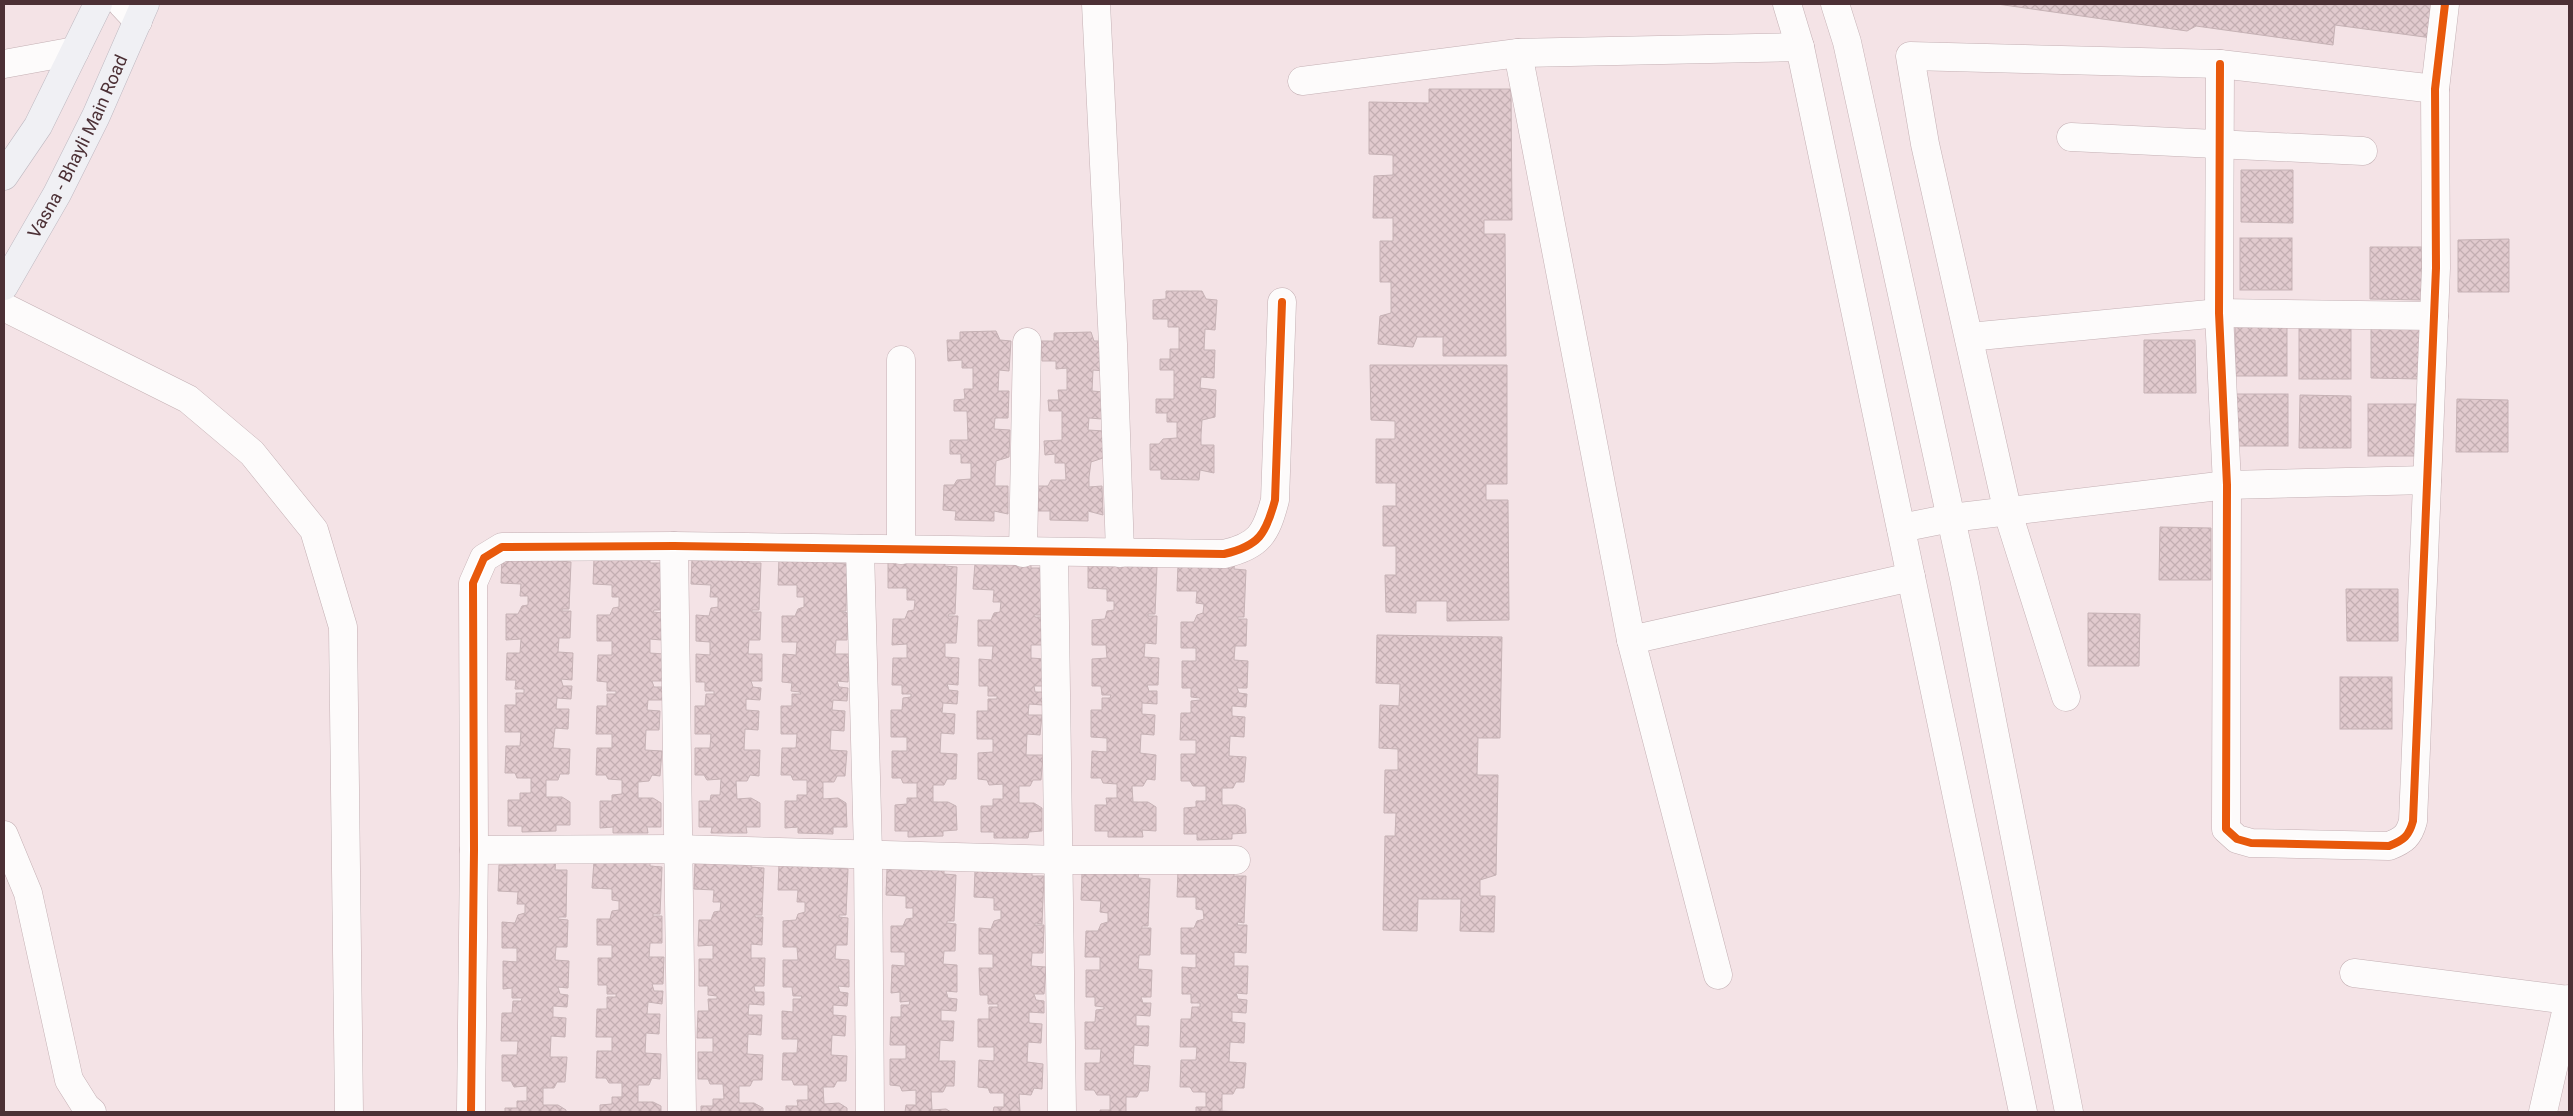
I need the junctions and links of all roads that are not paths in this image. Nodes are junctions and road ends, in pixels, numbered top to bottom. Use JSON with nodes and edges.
{"nodes":[{"id":1,"x":98,"y":4,"type":"edge"},
{"id":2,"x":1096,"y":4,"type":"edge"},
{"id":3,"x":1787,"y":4,"type":"edge"},
{"id":4,"x":1836,"y":4,"type":"edge"},
{"id":5,"x":2445,"y":4,"type":"edge"},
{"id":6,"x":135,"y":10,"type":"edge"},
{"id":7,"x":1800,"y":47,"type":"junction"},
{"id":8,"x":75,"y":51,"type":"junction"},
{"id":9,"x":1518,"y":53,"type":"junction"},
{"id":10,"x":4,"y":64,"type":"edge"},
{"id":11,"x":2220,"y":64,"type":"junction"},
{"id":12,"x":1302,"y":81,"type":"dead end"},
{"id":13,"x":2435,"y":89,"type":"junction"},
{"id":14,"x":2070,"y":137,"type":"dead end"},
{"id":15,"x":2221,"y":144,"type":"junction"},
{"id":16,"x":2363,"y":151,"type":"dead end"},
{"id":17,"x":4,"y":176,"type":"edge"},
{"id":18,"x":4,"y":286,"type":"edge"},
{"id":19,"x":1282,"y":302,"type":"dead end"},
{"id":20,"x":4,"y":307,"type":"edge"},
{"id":21,"x":2219,"y":312,"type":"junction"},
{"id":22,"x":2434,"y":316,"type":"junction"},
{"id":23,"x":1969,"y":338,"type":"junction"},
{"id":24,"x":1027,"y":342,"type":"dead end"},
{"id":25,"x":901,"y":360,"type":"dead end"},
{"id":26,"x":2428,"y":480,"type":"junction"},
{"id":27,"x":2227,"y":485,"type":"junction"},
{"id":28,"x":2008,"y":513,"type":"junction"},
{"id":29,"x":1951,"y":518,"type":"junction"},
{"id":30,"x":1901,"y":528,"type":"junction"},
{"id":31,"x":674,"y":546,"type":"junction"},
{"id":32,"x":860,"y":549,"type":"junction"},
{"id":33,"x":901,"y":550,"type":"junction"},
{"id":34,"x":1023,"y":553,"type":"junction"},
{"id":35,"x":1054,"y":553,"type":"junction"},
{"id":36,"x":1120,"y":553,"type":"junction"},
{"id":37,"x":1911,"y":577,"type":"junction"},
{"id":38,"x":1631,"y":640,"type":"junction"},
{"id":39,"x":2066,"y":697,"type":"dead end"},
{"id":40,"x":4,"y":835,"type":"edge"},
{"id":41,"x":678,"y":849,"type":"junction"},
{"id":42,"x":474,"y":850,"type":"junction"},
{"id":43,"x":868,"y":853,"type":"junction"},
{"id":44,"x":1060,"y":860,"type":"junction"},
{"id":45,"x":1236,"y":860,"type":"dead end"},
{"id":46,"x":2354,"y":973,"type":"dead end"},
{"id":47,"x":1718,"y":975,"type":"dead end"},
{"id":48,"x":2569,"y":1000,"type":"edge"},
{"id":49,"x":92,"y":1112,"type":"edge"},
{"id":50,"x":349,"y":1112,"type":"edge"},
{"id":51,"x":471,"y":1112,"type":"edge"},
{"id":52,"x":682,"y":1112,"type":"edge"},
{"id":53,"x":870,"y":1112,"type":"edge"},
{"id":54,"x":1062,"y":1112,"type":"edge"},
{"id":55,"x":2023,"y":1112,"type":"edge"},
{"id":56,"x":2069,"y":1112,"type":"edge"},
{"id":57,"x":2542,"y":1112,"type":"edge"}],
"edges":[{"from":1,"to":8,"type":"main road"},
{"from":2,"to":36,"type":"street"},
{"from":3,"to":7,"type":"street"},
{"from":4,"to":29,"type":"street"},
{"from":5,"to":13,"type":"street"},
{"from":6,"to":18,"type":"main road","name":"Vasna - Bhayli Main Road"},
{"from":7,"to":9,"type":"street"},
{"from":7,"to":30,"type":"street"},
{"from":8,"to":10,"type":"street"},
{"from":8,"to":17,"type":"main road"},
{"from":9,"to":12,"type":"street"},
{"from":9,"to":38,"type":"street"},
{"from":11,"to":13,"type":"street"},
{"from":11,"to":15,"type":"street"},
{"from":11,"to":23,"type":"street"},
{"from":13,"to":22,"type":"street"},
{"from":14,"to":15,"type":"street"},
{"from":15,"to":16,"type":"street"},
{"from":15,"to":21,"type":"street"},
{"from":19,"to":36,"type":"street"},
{"from":20,"to":50,"type":"street"},
{"from":21,"to":22,"type":"street"},
{"from":21,"to":23,"type":"street"},
{"from":21,"to":27,"type":"street"},
{"from":22,"to":26,"type":"street"},
{"from":23,"to":28,"type":"street"},
{"from":24,"to":34,"type":"street"},
{"from":25,"to":33,"type":"street"},
{"from":26,"to":27,"type":"street"},
{"from":26,"to":27,"type":"street"},
{"from":27,"to":28,"type":"street"},
{"from":28,"to":29,"type":"street"},
{"from":28,"to":39,"type":"street"},
{"from":29,"to":30,"type":"street"},
{"from":29,"to":56,"type":"street"},
{"from":30,"to":37,"type":"street"},
{"from":31,"to":32,"type":"street"},
{"from":31,"to":41,"type":"street"},
{"from":31,"to":42,"type":"street"},
{"from":32,"to":33,"type":"street"},
{"from":32,"to":43,"type":"street"},
{"from":33,"to":34,"type":"street"},
{"from":34,"to":35,"type":"street"},
{"from":35,"to":36,"type":"street"},
{"from":35,"to":44,"type":"street"},
{"from":37,"to":38,"type":"street"},
{"from":37,"to":55,"type":"street"},
{"from":38,"to":47,"type":"street"},
{"from":40,"to":49,"type":"street"},
{"from":41,"to":42,"type":"street"},
{"from":41,"to":43,"type":"street"},
{"from":41,"to":52,"type":"street"},
{"from":42,"to":51,"type":"street"},
{"from":43,"to":44,"type":"street"},
{"from":43,"to":53,"type":"street"},
{"from":44,"to":45,"type":"street"},
{"from":44,"to":54,"type":"street"},
{"from":46,"to":48,"type":"street"},
{"from":48,"to":57,"type":"street"}]}
